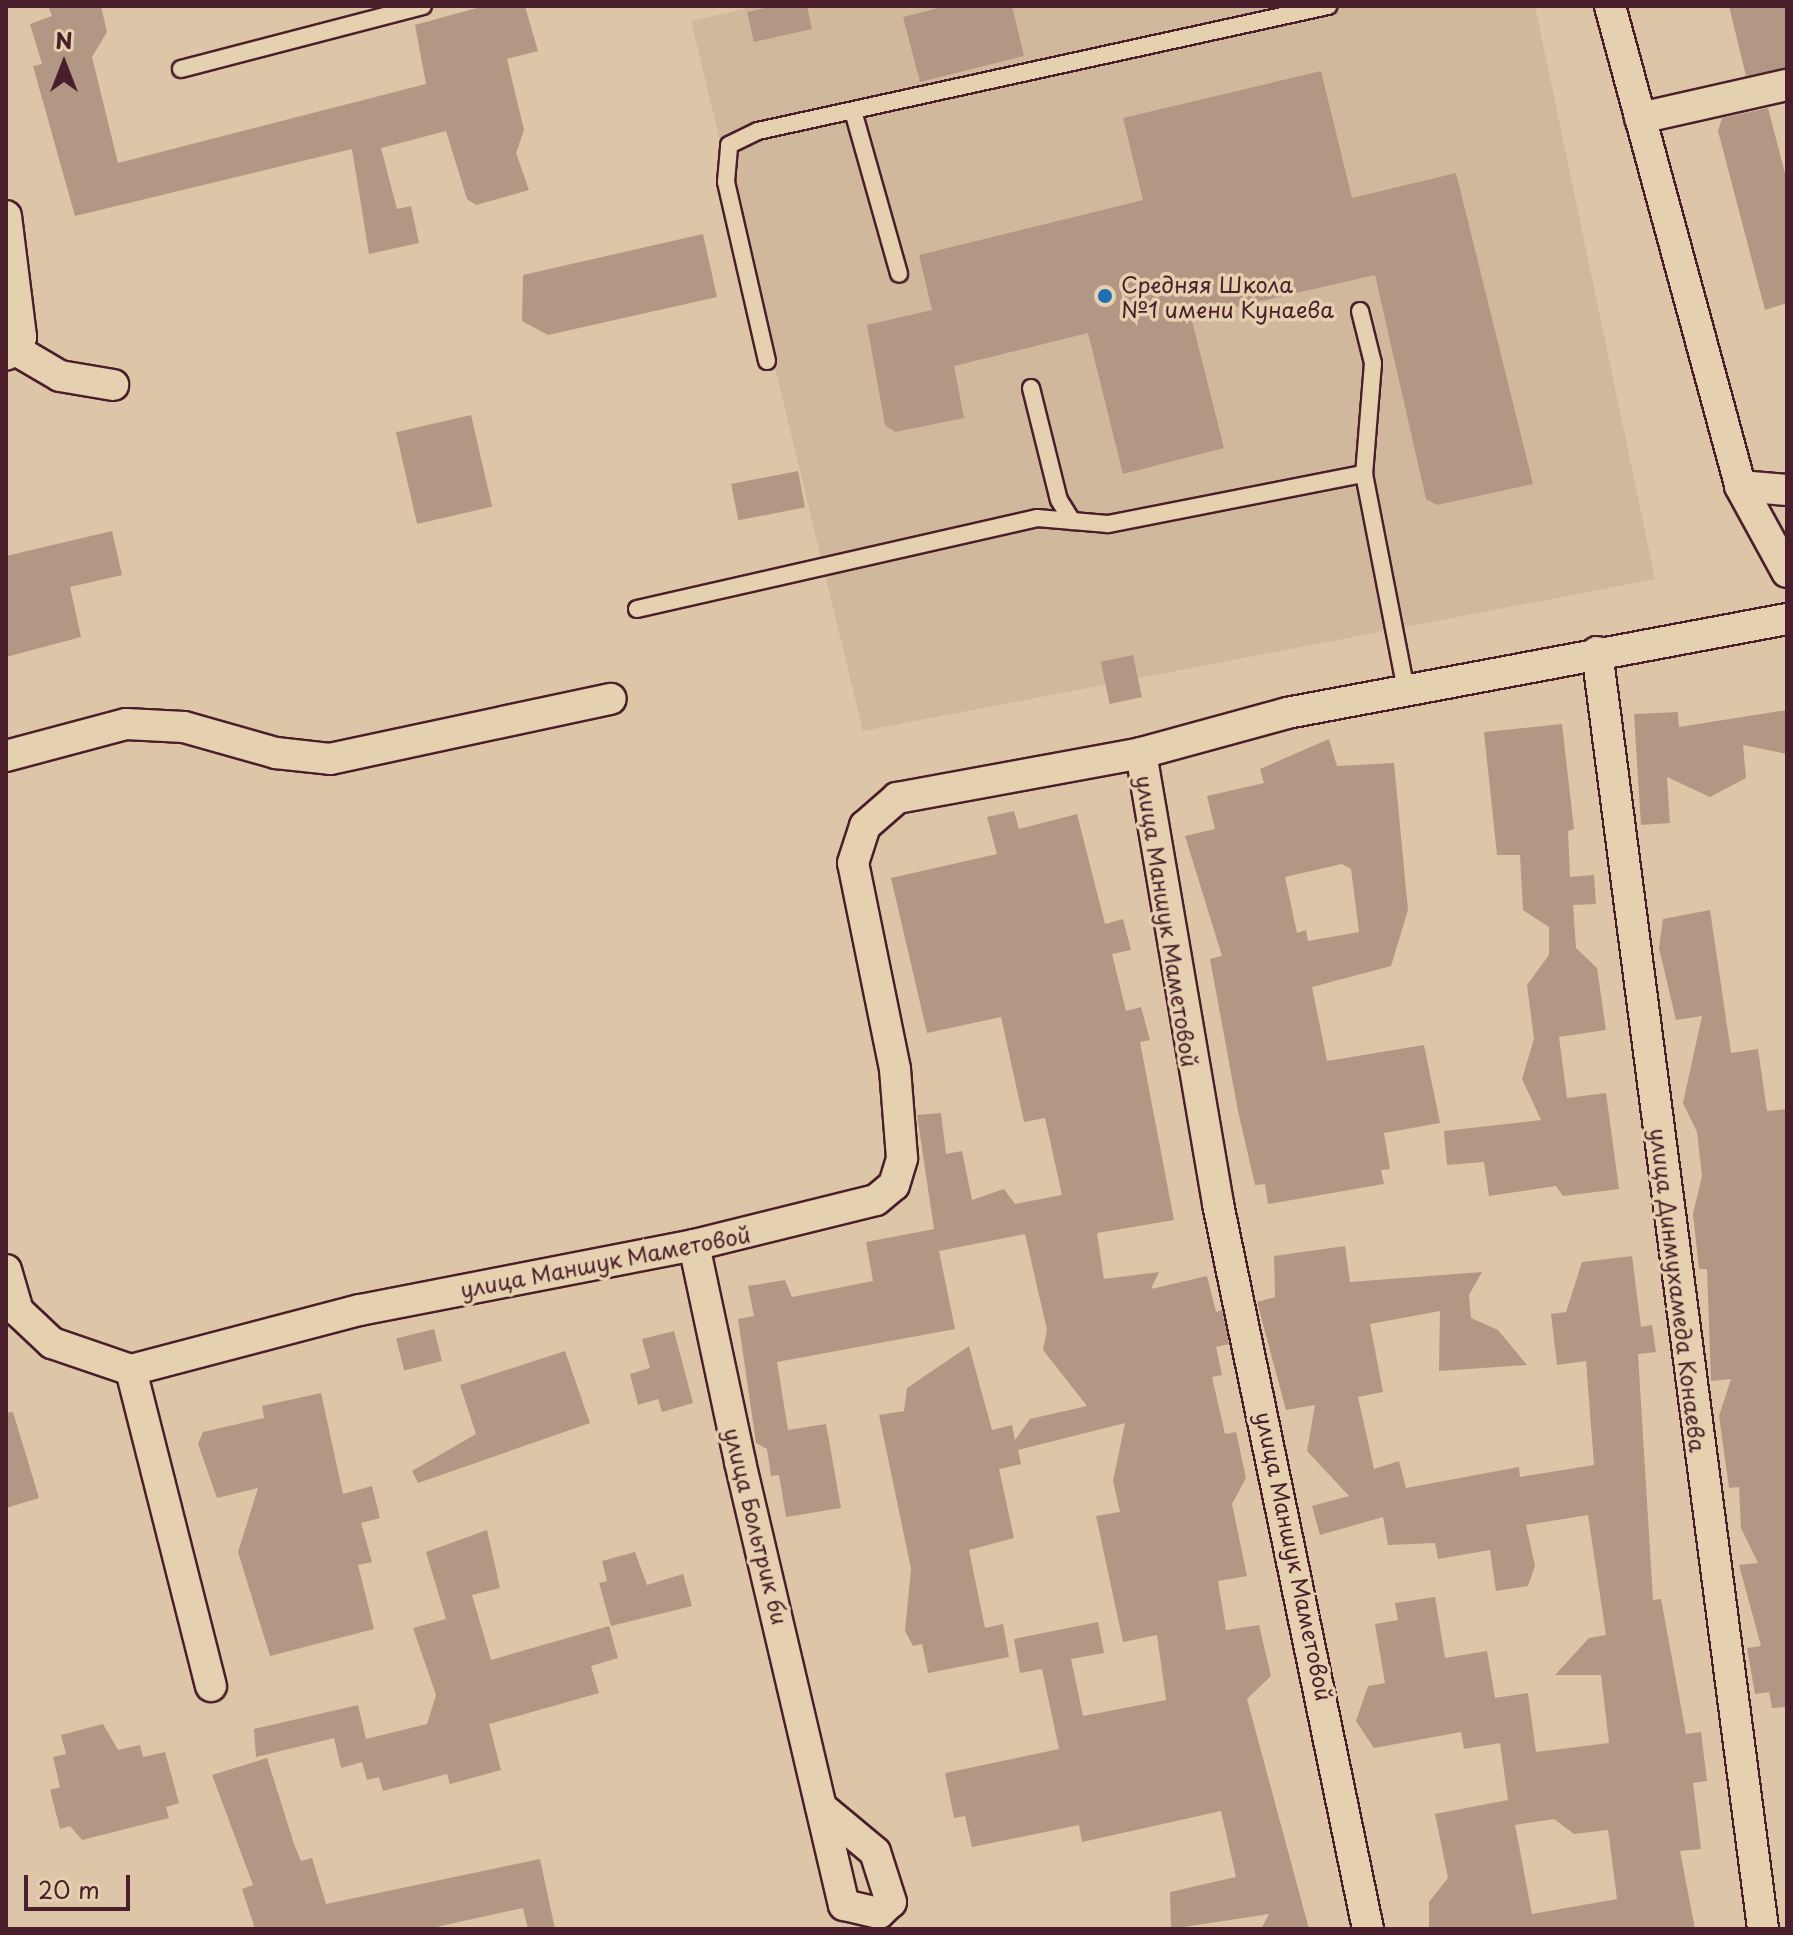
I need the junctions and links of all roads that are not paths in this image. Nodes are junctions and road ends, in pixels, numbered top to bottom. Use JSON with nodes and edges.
{"nodes":[{"id":1,"x":423,"y":6,"type":"edge"},
{"id":2,"x":1328,"y":6,"type":"edge"},
{"id":3,"x":1610,"y":6,"type":"edge"},
{"id":4,"x":181,"y":69,"type":"dead end"},
{"id":5,"x":1787,"y":85,"type":"edge"},
{"id":6,"x":853,"y":111,"type":"junction"},
{"id":7,"x":1640,"y":118,"type":"junction"},
{"id":8,"x":6,"y":216,"type":"edge"},
{"id":9,"x":899,"y":274,"type":"dead end"},
{"id":10,"x":1360,"y":311,"type":"dead end"},
{"id":11,"x":10,"y":352,"type":"edge"},
{"id":12,"x":767,"y":361,"type":"dead end"},
{"id":13,"x":113,"y":385,"type":"dead end"},
{"id":14,"x":1031,"y":388,"type":"dead end"},
{"id":15,"x":1364,"y":474,"type":"junction"},
{"id":16,"x":1740,"y":486,"type":"junction"},
{"id":17,"x":1787,"y":490,"type":"edge"},
{"id":18,"x":1072,"y":521,"type":"junction"},
{"id":19,"x":1787,"y":572,"type":"edge"},
{"id":20,"x":637,"y":609,"type":"dead end"},
{"id":21,"x":1787,"y":619,"type":"edge"},
{"id":22,"x":1597,"y":652,"type":"junction"},
{"id":23,"x":1406,"y":690,"type":"junction"},
{"id":24,"x":611,"y":699,"type":"dead end"},
{"id":25,"x":1141,"y":753,"type":"junction"},
{"id":26,"x":6,"y":756,"type":"edge"},
{"id":27,"x":694,"y":1245,"type":"junction"},
{"id":28,"x":6,"y":1270,"type":"edge"},
{"id":29,"x":131,"y":1370,"type":"junction"},
{"id":30,"x":211,"y":1686,"type":"dead end"},
{"id":31,"x":821,"y":1807,"type":"dead end"},
{"id":32,"x":1368,"y":1929,"type":"edge"},
{"id":33,"x":1763,"y":1929,"type":"edge"}],
"edges":[{"from":1,"to":4,"type":"lane"},
{"from":2,"to":6,"type":"lane"},
{"from":3,"to":7,"type":"street"},
{"from":5,"to":7,"type":"street"},
{"from":6,"to":9,"type":"lane"},
{"from":6,"to":12,"type":"lane"},
{"from":7,"to":16,"type":"street"},
{"from":8,"to":11,"type":"street"},
{"from":10,"to":15,"type":"lane"},
{"from":11,"to":13,"type":"street"},
{"from":14,"to":18,"type":"lane"},
{"from":15,"to":18,"type":"lane"},
{"from":15,"to":23,"type":"lane"},
{"from":16,"to":17,"type":"street"},
{"from":16,"to":19,"type":"street"},
{"from":18,"to":20,"type":"lane"},
{"from":21,"to":22,"type":"street"},
{"from":22,"to":23,"type":"street"},
{"from":22,"to":33,"type":"street","name":"улица Динмухамеда Конаева"},
{"from":23,"to":25,"type":"street"},
{"from":24,"to":26,"type":"street"},
{"from":25,"to":27,"type":"street","name":"улица Маншук Маметовой"},
{"from":25,"to":32,"type":"street","name":"улица Маншук Маметовой"},
{"from":27,"to":29,"type":"street","name":"улица Маншук Маметовой"},
{"from":27,"to":31,"type":"street","name":"улица Больтрик би"},
{"from":28,"to":29,"type":"street"},
{"from":29,"to":30,"type":"street"}]}
